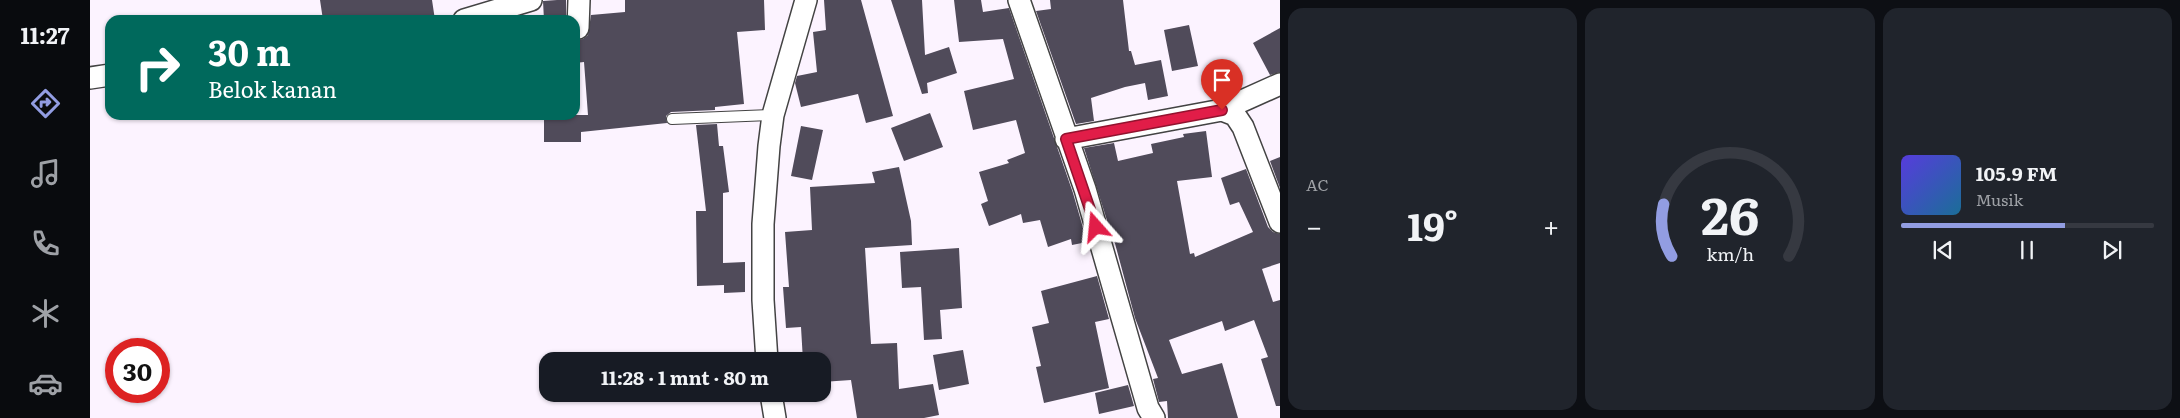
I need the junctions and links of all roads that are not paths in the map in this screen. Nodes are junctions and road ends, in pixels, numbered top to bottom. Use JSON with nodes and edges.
{"nodes":[{"id":1,"x":531,"y":0,"type":"edge"},
{"id":2,"x":578,"y":0,"type":"edge"},
{"id":3,"x":806,"y":0,"type":"edge"},
{"id":4,"x":1019,"y":0,"type":"edge"},
{"id":5,"x":481,"y":15,"type":"edge"},
{"id":6,"x":578,"y":15,"type":"edge"},
{"id":7,"x":105,"y":76,"type":"edge"},
{"id":8,"x":90,"y":78,"type":"edge"},
{"id":9,"x":1280,"y":84,"type":"edge"},
{"id":10,"x":1222,"y":110,"type":"junction"},
{"id":11,"x":773,"y":115,"type":"junction"},
{"id":12,"x":672,"y":119,"type":"dead end"},
{"id":13,"x":1066,"y":139,"type":"junction"},
{"id":14,"x":1280,"y":222,"type":"edge"},
{"id":15,"x":766,"y":352,"type":"edge"},
{"id":16,"x":772,"y":402,"type":"edge"},
{"id":17,"x":775,"y":418,"type":"edge"},
{"id":18,"x":1154,"y":418,"type":"edge"}],
"edges":[{"from":1,"to":5,"type":"street"},
{"from":2,"to":6,"type":"street"},
{"from":3,"to":11,"type":"street"},
{"from":4,"to":13,"type":"street"},
{"from":7,"to":8,"type":"street"},
{"from":9,"to":10,"type":"street"},
{"from":10,"to":13,"type":"street"},
{"from":10,"to":14,"type":"street"},
{"from":11,"to":12,"type":"lane"},
{"from":11,"to":15,"type":"street"},
{"from":13,"to":18,"type":"street"},
{"from":16,"to":17,"type":"street"}]}
